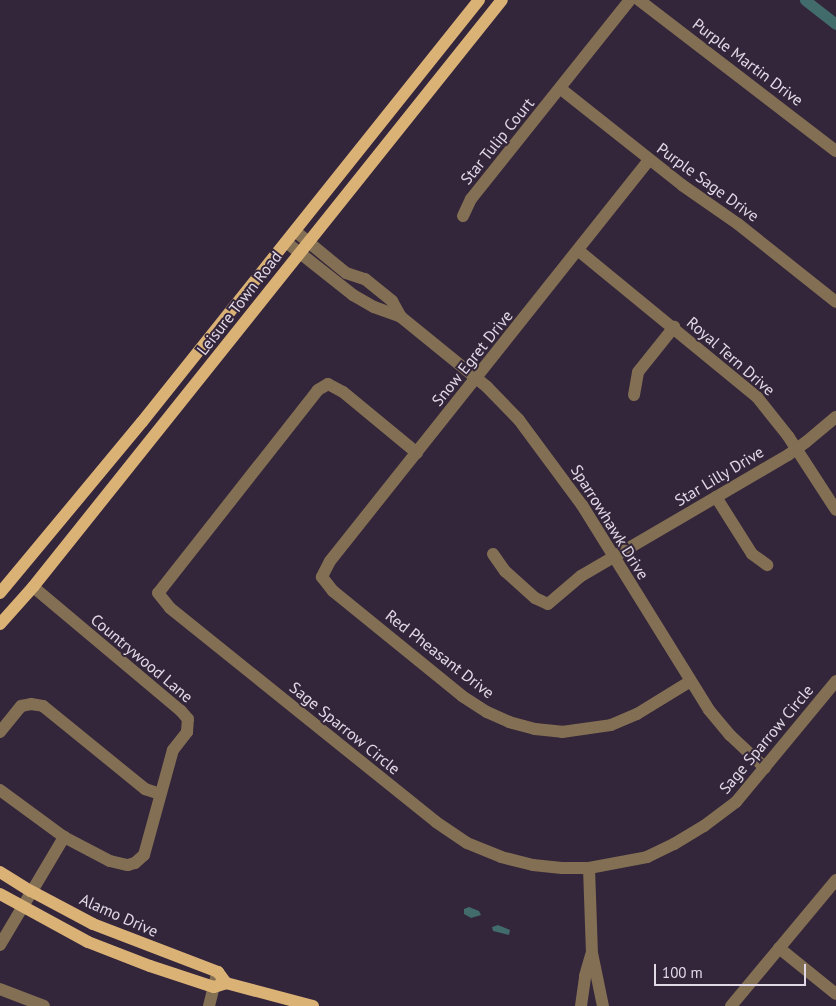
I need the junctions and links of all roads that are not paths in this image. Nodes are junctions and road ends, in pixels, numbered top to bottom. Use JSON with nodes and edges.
{"nodes":[{"id":1,"x":478,"y":0,"type":"edge"},
{"id":2,"x":502,"y":0,"type":"edge"},
{"id":3,"x":630,"y":0,"type":"edge"},
{"id":4,"x":640,"y":0,"type":"edge"},
{"id":5,"x":561,"y":89,"type":"junction"},
{"id":6,"x":836,"y":151,"type":"edge"},
{"id":7,"x":649,"y":160,"type":"junction"},
{"id":8,"x":463,"y":216,"type":"dead end"},
{"id":9,"x":295,"y":231,"type":"junction"},
{"id":10,"x":286,"y":242,"type":"junction"},
{"id":11,"x":308,"y":242,"type":"junction"},
{"id":12,"x":578,"y":251,"type":"junction"},
{"id":13,"x":299,"y":253,"type":"junction"},
{"id":14,"x":836,"y":302,"type":"edge"},
{"id":15,"x":401,"y":317,"type":"junction"},
{"id":16,"x":674,"y":327,"type":"junction"},
{"id":17,"x":476,"y":379,"type":"junction"},
{"id":18,"x":634,"y":395,"type":"dead end"},
{"id":19,"x":836,"y":417,"type":"edge"},
{"id":20,"x":796,"y":449,"type":"junction"},
{"id":21,"x":418,"y":452,"type":"junction"},
{"id":22,"x":716,"y":497,"type":"junction"},
{"id":23,"x":836,"y":510,"type":"edge"},
{"id":24,"x":493,"y":554,"type":"dead end"},
{"id":25,"x":614,"y":557,"type":"junction"},
{"id":26,"x":767,"y":565,"type":"dead end"},
{"id":27,"x":322,"y":577,"type":"joint"},
{"id":28,"x":33,"y":587,"type":"junction"},
{"id":29,"x":0,"y":593,"type":"edge"},
{"id":30,"x":0,"y":624,"type":"edge"},
{"id":31,"x":836,"y":681,"type":"edge"},
{"id":32,"x":690,"y":682,"type":"junction"},
{"id":33,"x":0,"y":732,"type":"edge"},
{"id":34,"x":765,"y":768,"type":"junction"},
{"id":35,"x":0,"y":790,"type":"edge"},
{"id":36,"x":160,"y":794,"type":"junction"},
{"id":37,"x":64,"y":837,"type":"junction"},
{"id":38,"x":588,"y":868,"type":"junction"},
{"id":39,"x":0,"y":872,"type":"edge"},
{"id":40,"x":836,"y":880,"type":"edge"},
{"id":41,"x":31,"y":891,"type":"junction"},
{"id":42,"x":0,"y":894,"type":"edge"},
{"id":43,"x":22,"y":907,"type":"junction"},
{"id":44,"x":0,"y":946,"type":"edge"},
{"id":45,"x":779,"y":948,"type":"junction"},
{"id":46,"x":592,"y":953,"type":"junction"},
{"id":47,"x":218,"y":972,"type":"junction"},
{"id":48,"x":226,"y":983,"type":"junction"},
{"id":49,"x":214,"y":987,"type":"junction"},
{"id":50,"x":0,"y":989,"type":"edge"},
{"id":51,"x":836,"y":994,"type":"edge"},
{"id":52,"x":44,"y":1006,"type":"edge"},
{"id":53,"x":209,"y":1006,"type":"edge"},
{"id":54,"x":313,"y":1006,"type":"edge"},
{"id":55,"x":581,"y":1006,"type":"edge"},
{"id":56,"x":603,"y":1006,"type":"edge"},
{"id":57,"x":731,"y":1006,"type":"edge"}],
"edges":[{"from":1,"to":9,"type":"main road","name":"Leisure Town Road"},
{"from":2,"to":11,"type":"main road","name":"Leisure Town Road"},
{"from":3,"to":5,"type":"street","name":"Star Tulip Court"},
{"from":4,"to":6,"type":"street","name":"Purple Martin Drive"},
{"from":5,"to":7,"type":"street","name":"Purple Sage Drive"},
{"from":5,"to":8,"type":"street","name":"Star Tulip Court"},
{"from":7,"to":12,"type":"street","name":"Snow Egret Drive"},
{"from":7,"to":14,"type":"street","name":"Purple Sage Drive"},
{"from":9,"to":10,"type":"main road","name":"Leisure Town Road"},
{"from":9,"to":11,"type":"street","name":"Sparrowhawk Drive"},
{"from":10,"to":13,"type":"street","name":"Sparrowhawk Drive"},
{"from":10,"to":29,"type":"main road","name":"Leisure Town Road"},
{"from":11,"to":13,"type":"main road","name":"Leisure Town Road"},
{"from":11,"to":15,"type":"street","name":"Sparrowhawk Drive"},
{"from":12,"to":16,"type":"street","name":"Royal Tern Drive"},
{"from":12,"to":17,"type":"street","name":"Snow Egret Drive"},
{"from":13,"to":15,"type":"street","name":"Sparrowhawk Drive"},
{"from":13,"to":28,"type":"main road","name":"Leisure Town Road"},
{"from":15,"to":17,"type":"street","name":"Sparrowhawk Drive"},
{"from":16,"to":18,"type":"street"},
{"from":16,"to":20,"type":"street","name":"Royal Tern Drive"},
{"from":17,"to":21,"type":"street","name":"Snow Egret Drive"},
{"from":17,"to":25,"type":"street","name":"Sparrowhawk Drive"},
{"from":19,"to":20,"type":"street","name":"Star Lilly Drive"},
{"from":20,"to":22,"type":"street","name":"Star Lilly Drive"},
{"from":20,"to":23,"type":"street","name":"Royal Tern Drive"},
{"from":21,"to":27,"type":"street","name":"Snow Egret Drive"},
{"from":21,"to":38,"type":"street","name":"Sage Sparrow Circle"},
{"from":22,"to":25,"type":"street","name":"Star Lilly Drive"},
{"from":22,"to":26,"type":"street"},
{"from":24,"to":25,"type":"street","name":"Star Lilly Drive"},
{"from":25,"to":32,"type":"street","name":"Sparrowhawk Drive"},
{"from":27,"to":32,"type":"street","name":"Red Pheasant Drive"},
{"from":28,"to":30,"type":"main road","name":"Leisure Town Road"},
{"from":28,"to":36,"type":"street","name":"Countrywood Lane"},
{"from":31,"to":34,"type":"street","name":"Sage Sparrow Circle"},
{"from":32,"to":34,"type":"street","name":"Sparrowhawk Drive"},
{"from":33,"to":36,"type":"street"},
{"from":34,"to":38,"type":"street","name":"Sage Sparrow Circle"},
{"from":35,"to":37,"type":"street","name":"Countrywood Lane"},
{"from":36,"to":37,"type":"street","name":"Countrywood Lane"},
{"from":37,"to":41,"type":"street"},
{"from":38,"to":46,"type":"street"},
{"from":39,"to":41,"type":"main road","name":"Alamo Drive"},
{"from":40,"to":45,"type":"street"},
{"from":41,"to":43,"type":"street"},
{"from":41,"to":47,"type":"main road","name":"Alamo Drive"},
{"from":42,"to":43,"type":"main road"},
{"from":43,"to":44,"type":"street"},
{"from":43,"to":49,"type":"main road"},
{"from":45,"to":51,"type":"street"},
{"from":45,"to":57,"type":"street"},
{"from":46,"to":55,"type":"street"},
{"from":46,"to":56,"type":"street"},
{"from":47,"to":48,"type":"main road"},
{"from":47,"to":49,"type":"street"},
{"from":48,"to":49,"type":"main road"},
{"from":48,"to":54,"type":"main road"},
{"from":49,"to":53,"type":"street"},
{"from":50,"to":52,"type":"street"}]}
